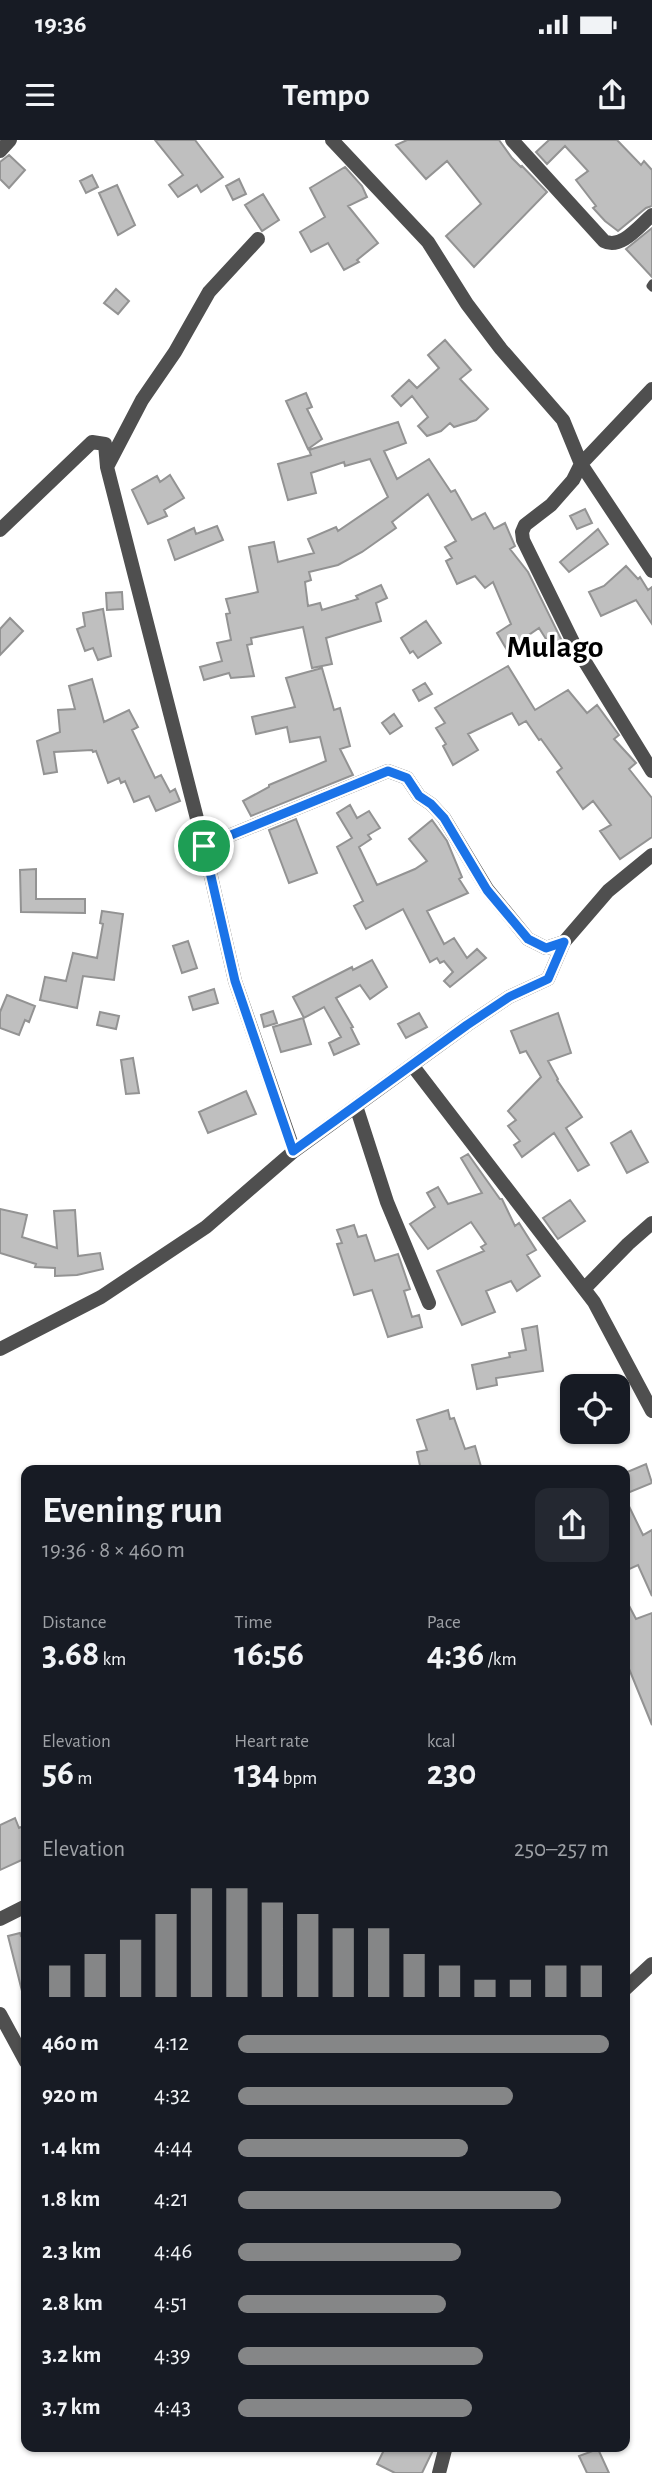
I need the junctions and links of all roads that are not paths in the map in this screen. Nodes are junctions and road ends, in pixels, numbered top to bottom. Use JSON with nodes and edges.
{"nodes":[{"id":1,"x":10,"y":140,"type":"edge"},
{"id":2,"x":332,"y":140,"type":"edge"},
{"id":3,"x":512,"y":140,"type":"edge"},
{"id":4,"x":0,"y":151,"type":"edge"},
{"id":5,"x":652,"y":215,"type":"edge"},
{"id":6,"x":258,"y":239,"type":"dead end"},
{"id":7,"x":652,"y":389,"type":"edge"},
{"id":8,"x":581,"y":464,"type":"junction"},
{"id":9,"x":107,"y":467,"type":"junction"},
{"id":10,"x":0,"y":530,"type":"edge"},
{"id":11,"x":652,"y":571,"type":"edge"},
{"id":12,"x":652,"y":771,"type":"edge"},
{"id":13,"x":204,"y":846,"type":"junction"},
{"id":14,"x":652,"y":855,"type":"edge"},
{"id":15,"x":564,"y":942,"type":"junction"},
{"id":16,"x":412,"y":1065,"type":"junction"},
{"id":17,"x":356,"y":1106,"type":"junction"},
{"id":18,"x":293,"y":1151,"type":"junction"},
{"id":19,"x":652,"y":1223,"type":"edge"},
{"id":20,"x":584,"y":1289,"type":"junction"},
{"id":21,"x":429,"y":1303,"type":"dead end"},
{"id":22,"x":0,"y":1349,"type":"edge"},
{"id":23,"x":652,"y":1411,"type":"edge"},
{"id":24,"x":21,"y":1908,"type":"edge"},
{"id":25,"x":0,"y":1919,"type":"edge"},
{"id":26,"x":652,"y":1964,"type":"edge"},
{"id":27,"x":630,"y":1984,"type":"edge"},
{"id":28,"x":0,"y":2014,"type":"edge"},
{"id":29,"x":21,"y":2053,"type":"edge"},
{"id":30,"x":444,"y":2452,"type":"edge"},
{"id":31,"x":439,"y":2473,"type":"edge"}],
"edges":[{"from":1,"to":4,"type":"street"},
{"from":2,"to":8,"type":"street"},
{"from":3,"to":5,"type":"street"},
{"from":6,"to":9,"type":"street"},
{"from":7,"to":8,"type":"street"},
{"from":8,"to":11,"type":"street"},
{"from":8,"to":12,"type":"street"},
{"from":9,"to":10,"type":"street"},
{"from":9,"to":13,"type":"street"},
{"from":13,"to":15,"type":"street"},
{"from":13,"to":18,"type":"street"},
{"from":14,"to":15,"type":"street"},
{"from":15,"to":16,"type":"street"},
{"from":16,"to":17,"type":"street"},
{"from":16,"to":20,"type":"street"},
{"from":17,"to":18,"type":"street"},
{"from":17,"to":21,"type":"street"},
{"from":18,"to":22,"type":"street"},
{"from":19,"to":20,"type":"street"},
{"from":20,"to":23,"type":"street"},
{"from":24,"to":25,"type":"street"},
{"from":26,"to":27,"type":"street"},
{"from":28,"to":29,"type":"street"},
{"from":30,"to":31,"type":"street"}]}
